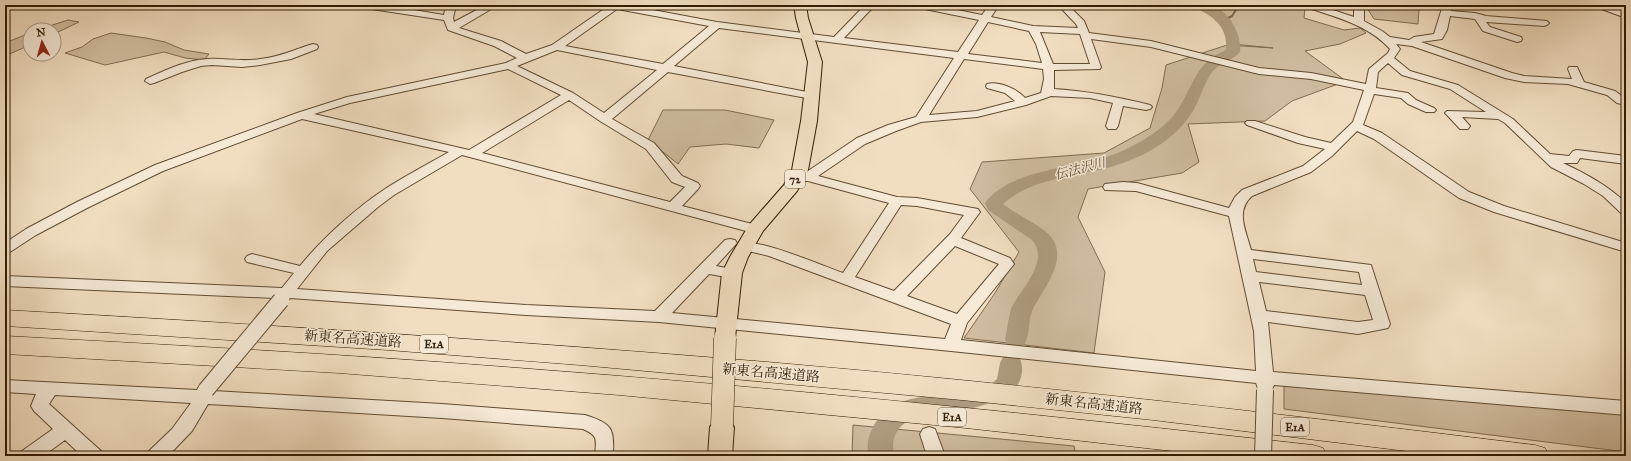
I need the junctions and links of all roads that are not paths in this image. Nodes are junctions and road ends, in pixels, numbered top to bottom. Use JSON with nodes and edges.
{"nodes":[{"id":1,"x":365,"y":5,"type":"edge"},
{"id":2,"x":451,"y":5,"type":"edge"},
{"id":3,"x":493,"y":5,"type":"edge"},
{"id":4,"x":614,"y":5,"type":"edge"},
{"id":5,"x":800,"y":5,"type":"edge"},
{"id":6,"x":870,"y":5,"type":"edge"},
{"id":7,"x":920,"y":5,"type":"edge"},
{"id":8,"x":994,"y":5,"type":"edge"},
{"id":9,"x":1063,"y":5,"type":"edge"},
{"id":10,"x":1309,"y":5,"type":"edge"},
{"id":11,"x":1359,"y":5,"type":"edge"},
{"id":12,"x":1599,"y":5,"type":"edge"},
{"id":13,"x":390,"y":7,"type":"edge"},
{"id":14,"x":1447,"y":9,"type":"edge"},
{"id":15,"x":1626,"y":15,"type":"edge"},
{"id":16,"x":1479,"y":18,"type":"junction"},
{"id":17,"x":985,"y":19,"type":"junction"},
{"id":18,"x":1358,"y":22,"type":"junction"},
{"id":19,"x":450,"y":23,"type":"junction"},
{"id":20,"x":1544,"y":23,"type":"dead end"},
{"id":21,"x":717,"y":24,"type":"junction"},
{"id":22,"x":1033,"y":29,"type":"junction"},
{"id":23,"x":1084,"y":33,"type":"junction"},
{"id":24,"x":808,"y":36,"type":"junction"},
{"id":25,"x":1517,"y":39,"type":"dead end"},
{"id":26,"x":837,"y":40,"type":"junction"},
{"id":27,"x":1387,"y":40,"type":"junction"},
{"id":28,"x":1413,"y":43,"type":"junction"},
{"id":29,"x":313,"y":47,"type":"dead end"},
{"id":30,"x":556,"y":47,"type":"junction"},
{"id":31,"x":961,"y":56,"type":"junction"},
{"id":32,"x":525,"y":58,"type":"junction"},
{"id":33,"x":1386,"y":59,"type":"junction"},
{"id":34,"x":509,"y":66,"type":"junction"},
{"id":35,"x":1049,"y":67,"type":"junction"},
{"id":36,"x":665,"y":68,"type":"junction"},
{"id":37,"x":1573,"y":68,"type":"dead end"},
{"id":38,"x":150,"y":81,"type":"dead end"},
{"id":39,"x":1580,"y":84,"type":"junction"},
{"id":40,"x":991,"y":86,"type":"dead end"},
{"id":41,"x":1370,"y":89,"type":"junction"},
{"id":42,"x":1047,"y":92,"type":"junction"},
{"id":43,"x":569,"y":95,"type":"junction"},
{"id":44,"x":812,"y":96,"type":"junction"},
{"id":45,"x":1119,"y":101,"type":"junction"},
{"id":46,"x":1022,"y":103,"type":"junction"},
{"id":47,"x":1624,"y":103,"type":"edge"},
{"id":48,"x":1146,"y":106,"type":"dead end"},
{"id":49,"x":1430,"y":110,"type":"dead end"},
{"id":50,"x":298,"y":115,"type":"junction"},
{"id":51,"x":1499,"y":116,"type":"junction"},
{"id":52,"x":604,"y":119,"type":"junction"},
{"id":53,"x":920,"y":119,"type":"junction"},
{"id":54,"x":1251,"y":123,"type":"dead end"},
{"id":55,"x":1112,"y":126,"type":"dead end"},
{"id":56,"x":1355,"y":126,"type":"junction"},
{"id":57,"x":1464,"y":126,"type":"dead end"},
{"id":58,"x":1575,"y":141,"type":"dead end"},
{"id":59,"x":1334,"y":147,"type":"junction"},
{"id":60,"x":466,"y":152,"type":"junction"},
{"id":61,"x":1577,"y":154,"type":"junction"},
{"id":62,"x":1546,"y":157,"type":"junction"},
{"id":63,"x":1626,"y":160,"type":"edge"},
{"id":64,"x":802,"y":178,"type":"junction"},
{"id":65,"x":1110,"y":187,"type":"dead end"},
{"id":66,"x":1608,"y":193,"type":"junction"},
{"id":67,"x":1626,"y":196,"type":"edge"},
{"id":68,"x":897,"y":201,"type":"junction"},
{"id":69,"x":673,"y":207,"type":"junction"},
{"id":70,"x":1626,"y":210,"type":"edge"},
{"id":71,"x":1235,"y":214,"type":"junction"},
{"id":72,"x":755,"y":229,"type":"junction"},
{"id":73,"x":952,"y":240,"type":"junction"},
{"id":74,"x":738,"y":244,"type":"junction"},
{"id":75,"x":1626,"y":248,"type":"edge"},
{"id":76,"x":5,"y":249,"type":"edge"},
{"id":77,"x":1246,"y":254,"type":"junction"},
{"id":78,"x":252,"y":259,"type":"dead end"},
{"id":79,"x":707,"y":269,"type":"junction"},
{"id":80,"x":303,"y":271,"type":"junction"},
{"id":81,"x":732,"y":273,"type":"junction"},
{"id":82,"x":1250,"y":276,"type":"junction"},
{"id":83,"x":846,"y":279,"type":"junction"},
{"id":84,"x":5,"y":281,"type":"edge"},
{"id":85,"x":1371,"y":291,"type":"junction"},
{"id":86,"x":283,"y":297,"type":"junction"},
{"id":87,"x":897,"y":297,"type":"junction"},
{"id":88,"x":659,"y":316,"type":"junction"},
{"id":89,"x":1260,"y":316,"type":"junction"},
{"id":90,"x":5,"y":318,"type":"edge"},
{"id":91,"x":960,"y":321,"type":"junction"},
{"id":92,"x":726,"y":331,"type":"junction"},
{"id":93,"x":951,"y":345,"type":"junction"},
{"id":94,"x":5,"y":346,"type":"edge"},
{"id":95,"x":1265,"y":384,"type":"junction"},
{"id":96,"x":5,"y":386,"type":"edge"},
{"id":97,"x":51,"y":388,"type":"junction"},
{"id":98,"x":205,"y":394,"type":"junction"},
{"id":99,"x":1626,"y":408,"type":"edge"},
{"id":100,"x":66,"y":430,"type":"junction"},
{"id":101,"x":929,"y":434,"type":"dead end"},
{"id":102,"x":29,"y":456,"type":"edge"},
{"id":103,"x":94,"y":456,"type":"edge"},
{"id":104,"x":156,"y":456,"type":"edge"},
{"id":105,"x":604,"y":456,"type":"edge"},
{"id":106,"x":720,"y":456,"type":"edge"},
{"id":107,"x":936,"y":456,"type":"edge"},
{"id":108,"x":1263,"y":456,"type":"edge"},
{"id":109,"x":1313,"y":456,"type":"edge"},
{"id":110,"x":1535,"y":456,"type":"edge"}],
"edges":[{"from":1,"to":13,"type":"street"},
{"from":2,"to":19,"type":"street"},
{"from":3,"to":19,"type":"street"},
{"from":4,"to":21,"type":"street"},
{"from":4,"to":30,"type":"street"},
{"from":5,"to":24,"type":"main road","number":"72"},
{"from":6,"to":26,"type":"street"},
{"from":7,"to":17,"type":"street"},
{"from":8,"to":17,"type":"street"},
{"from":9,"to":23,"type":"street"},
{"from":10,"to":18,"type":"street"},
{"from":11,"to":18,"type":"street"},
{"from":12,"to":15,"type":"street"},
{"from":13,"to":19,"type":"street"},
{"from":14,"to":16,"type":"street"},
{"from":14,"to":28,"type":"street"},
{"from":16,"to":20,"type":"street"},
{"from":16,"to":25,"type":"street"},
{"from":17,"to":22,"type":"street"},
{"from":17,"to":31,"type":"street"},
{"from":18,"to":27,"type":"street"},
{"from":19,"to":32,"type":"street"},
{"from":21,"to":24,"type":"street"},
{"from":21,"to":36,"type":"street"},
{"from":22,"to":23,"type":"street"},
{"from":22,"to":35,"type":"street"},
{"from":23,"to":35,"type":"street"},
{"from":23,"to":41,"type":"street"},
{"from":24,"to":26,"type":"street"},
{"from":24,"to":44,"type":"main road","number":"72"},
{"from":26,"to":31,"type":"street"},
{"from":27,"to":28,"type":"street"},
{"from":27,"to":33,"type":"street"},
{"from":28,"to":39,"type":"street"},
{"from":29,"to":38,"type":"street"},
{"from":30,"to":32,"type":"street"},
{"from":30,"to":36,"type":"street"},
{"from":31,"to":35,"type":"street"},
{"from":31,"to":53,"type":"street"},
{"from":32,"to":34,"type":"street"},
{"from":33,"to":41,"type":"street"},
{"from":33,"to":51,"type":"street"},
{"from":34,"to":43,"type":"street"},
{"from":34,"to":50,"type":"street"},
{"from":35,"to":42,"type":"street"},
{"from":36,"to":44,"type":"street"},
{"from":36,"to":52,"type":"street"},
{"from":37,"to":39,"type":"street"},
{"from":39,"to":47,"type":"street"},
{"from":40,"to":46,"type":"street"},
{"from":41,"to":49,"type":"street"},
{"from":41,"to":56,"type":"street"},
{"from":42,"to":45,"type":"street"},
{"from":42,"to":46,"type":"street"},
{"from":43,"to":52,"type":"street"},
{"from":43,"to":60,"type":"street"},
{"from":44,"to":64,"type":"main road","number":"72"},
{"from":45,"to":48,"type":"street"},
{"from":45,"to":55,"type":"street"},
{"from":46,"to":53,"type":"street"},
{"from":50,"to":60,"type":"street"},
{"from":50,"to":76,"type":"street"},
{"from":51,"to":57,"type":"street"},
{"from":51,"to":62,"type":"street"},
{"from":52,"to":69,"type":"street"},
{"from":53,"to":64,"type":"street"},
{"from":54,"to":59,"type":"street"},
{"from":56,"to":59,"type":"street"},
{"from":56,"to":75,"type":"street"},
{"from":58,"to":61,"type":"street"},
{"from":59,"to":71,"type":"street"},
{"from":60,"to":69,"type":"street"},
{"from":60,"to":80,"type":"street"},
{"from":61,"to":62,"type":"street"},
{"from":61,"to":63,"type":"street"},
{"from":62,"to":66,"type":"street"},
{"from":64,"to":68,"type":"street"},
{"from":64,"to":72,"type":"main road","number":"72"},
{"from":65,"to":71,"type":"street"},
{"from":66,"to":67,"type":"street"},
{"from":66,"to":70,"type":"street"},
{"from":68,"to":73,"type":"street"},
{"from":68,"to":83,"type":"street"},
{"from":69,"to":72,"type":"street"},
{"from":71,"to":77,"type":"street"},
{"from":72,"to":74,"type":"main road","number":"72"},
{"from":73,"to":87,"type":"street"},
{"from":73,"to":91,"type":"street"},
{"from":74,"to":79,"type":"street"},
{"from":74,"to":81,"type":"main road","number":"72"},
{"from":74,"to":83,"type":"street"},
{"from":77,"to":82,"type":"street"},
{"from":77,"to":85,"type":"street"},
{"from":78,"to":80,"type":"street"},
{"from":79,"to":81,"type":"street"},
{"from":79,"to":88,"type":"street"},
{"from":80,"to":86,"type":"street"},
{"from":81,"to":92,"type":"main road","number":"72"},
{"from":82,"to":85,"type":"street"},
{"from":82,"to":89,"type":"street"},
{"from":83,"to":87,"type":"street"},
{"from":84,"to":86,"type":"street"},
{"from":85,"to":89,"type":"street"},
{"from":86,"to":88,"type":"street"},
{"from":86,"to":98,"type":"street","bridge":true},
{"from":87,"to":91,"type":"street"},
{"from":88,"to":92,"type":"street"},
{"from":89,"to":95,"type":"street"},
{"from":90,"to":110,"type":"highway","name":"新東名高速道路","number":"E1A"},
{"from":91,"to":93,"type":"street"},
{"from":92,"to":93,"type":"street"},
{"from":92,"to":106,"type":"main road","number":"72","bridge":true},
{"from":93,"to":95,"type":"street"},
{"from":94,"to":109,"type":"highway","name":"新東名高速道路","number":"E1A"},
{"from":95,"to":99,"type":"street"},
{"from":95,"to":108,"type":"street","bridge":true},
{"from":96,"to":97,"type":"street"},
{"from":97,"to":98,"type":"street"},
{"from":97,"to":100,"type":"street"},
{"from":98,"to":104,"type":"street"},
{"from":98,"to":105,"type":"street"},
{"from":100,"to":102,"type":"street"},
{"from":100,"to":103,"type":"street"},
{"from":101,"to":107,"type":"street"}]}
